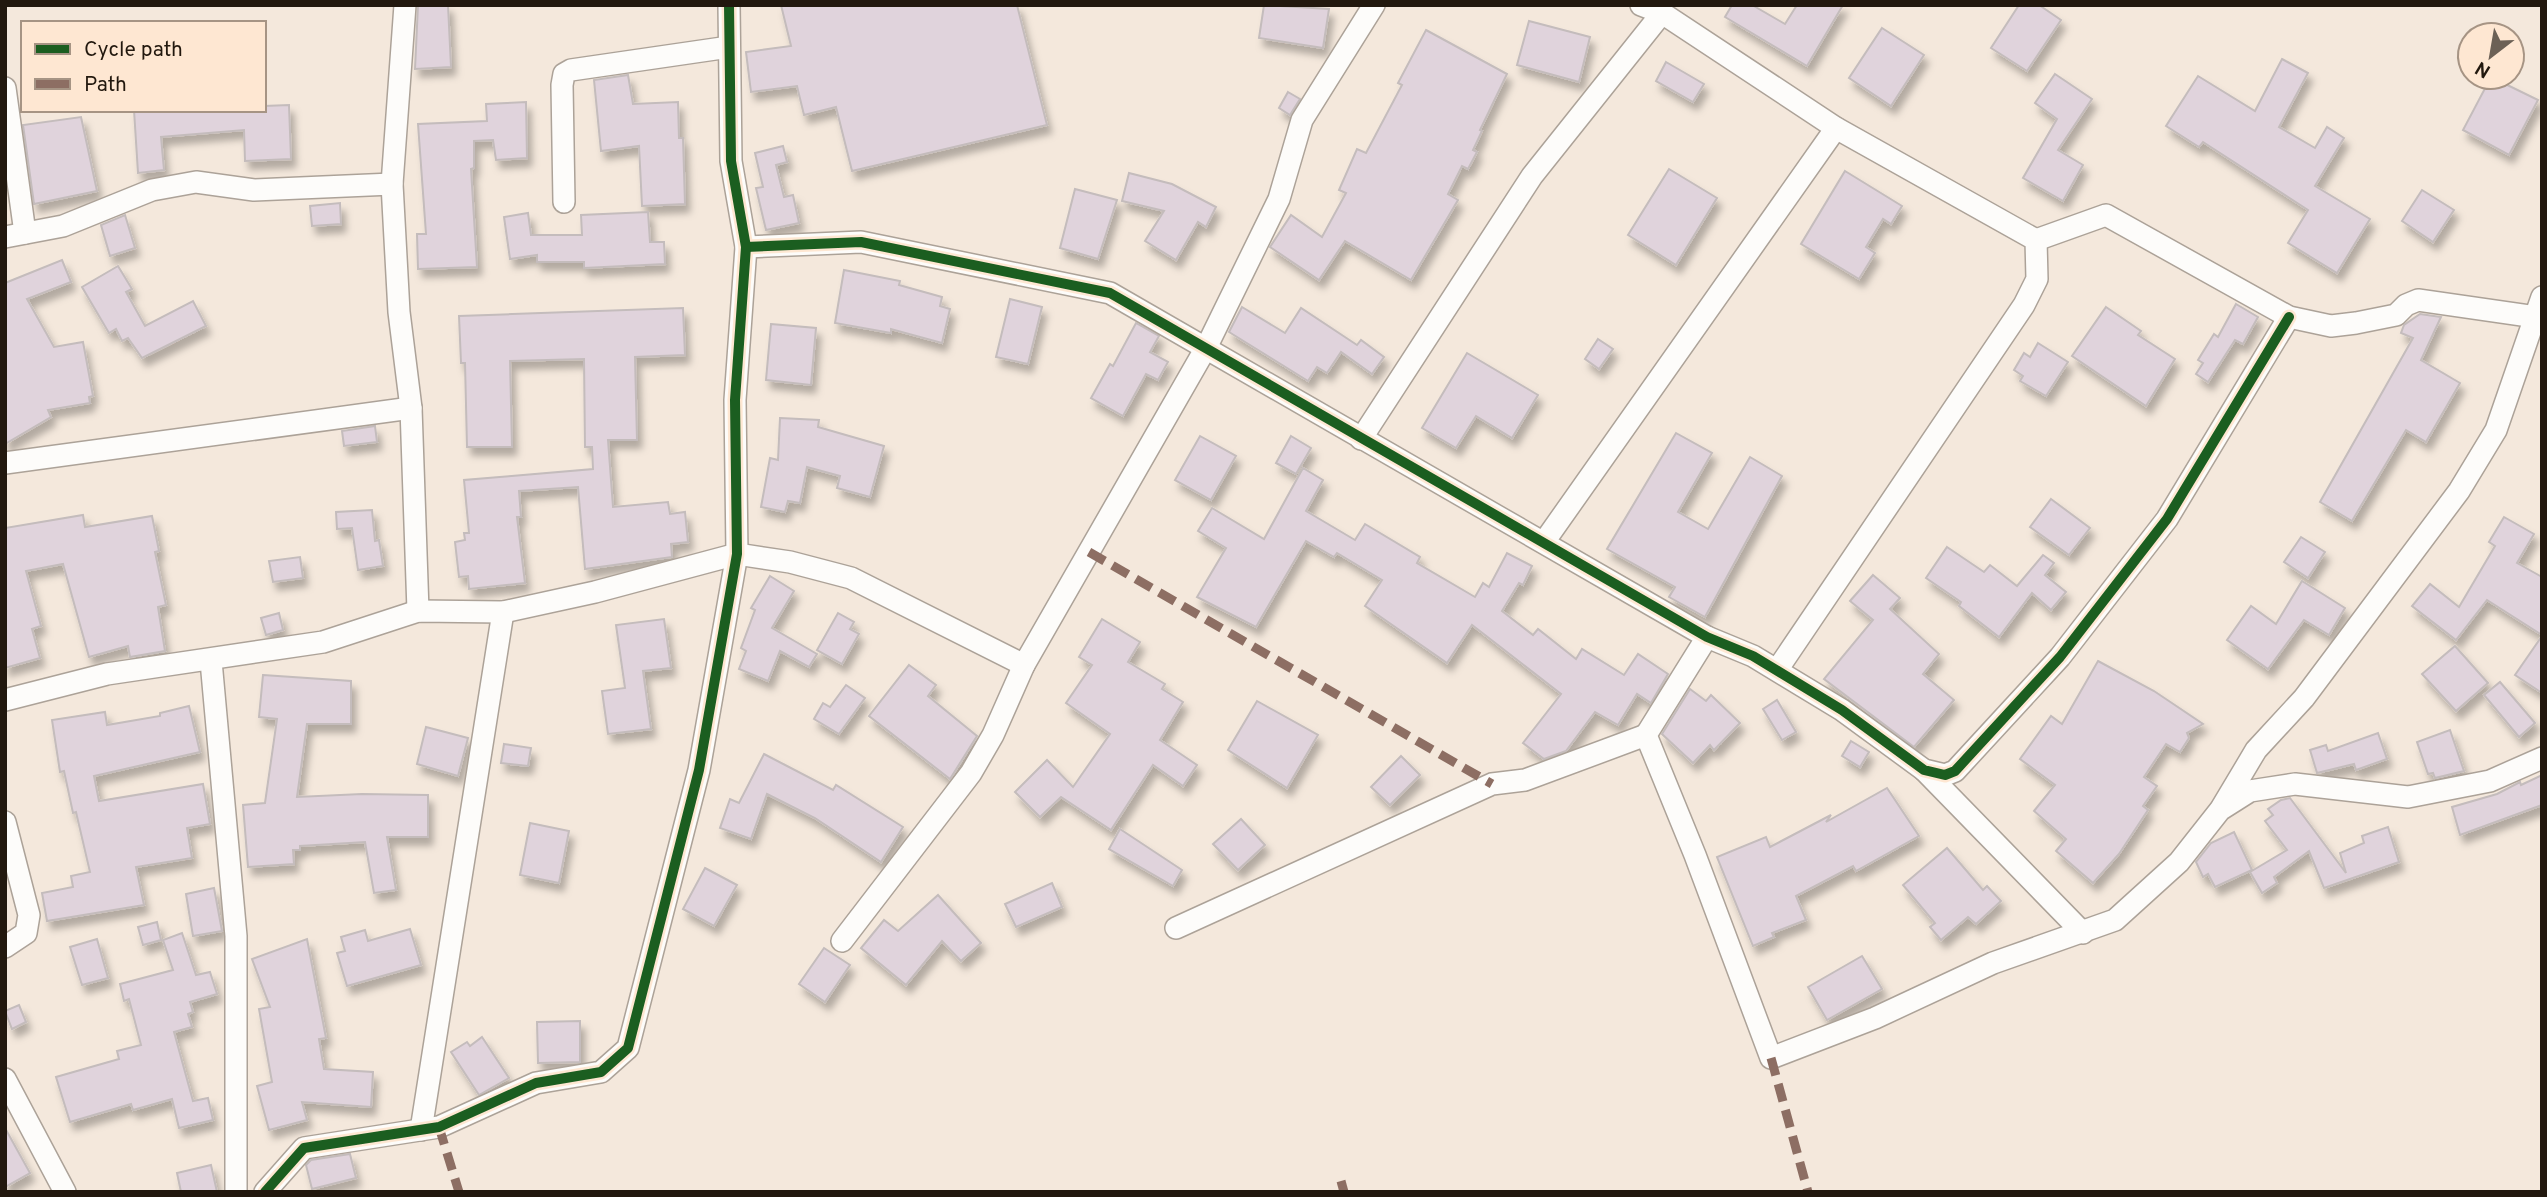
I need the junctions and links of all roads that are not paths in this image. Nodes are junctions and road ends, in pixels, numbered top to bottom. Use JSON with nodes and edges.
{"nodes":[{"id":1,"x":405,"y":5,"type":"edge"},
{"id":2,"x":729,"y":5,"type":"edge"},
{"id":3,"x":1374,"y":5,"type":"edge"},
{"id":4,"x":1641,"y":5,"type":"edge"},
{"id":5,"x":1662,"y":13,"type":"junction"},
{"id":6,"x":729,"y":47,"type":"junction"},
{"id":7,"x":5,"y":88,"type":"edge"},
{"id":8,"x":1836,"y":128,"type":"junction"},
{"id":9,"x":392,"y":184,"type":"junction"},
{"id":10,"x":564,"y":202,"type":"dead end"},
{"id":11,"x":15,"y":235,"type":"edge"},
{"id":12,"x":2036,"y":240,"type":"junction"},
{"id":13,"x":746,"y":247,"type":"junction"},
{"id":14,"x":2539,"y":307,"type":"edge"},
{"id":15,"x":2289,"y":317,"type":"junction"},
{"id":16,"x":1207,"y":346,"type":"junction"},
{"id":17,"x":411,"y":408,"type":"junction"},
{"id":18,"x":1361,"y":439,"type":"junction"},
{"id":19,"x":5,"y":463,"type":"edge"},
{"id":20,"x":1544,"y":542,"type":"junction"},
{"id":21,"x":737,"y":554,"type":"junction"},
{"id":22,"x":418,"y":611,"type":"junction"},
{"id":23,"x":503,"y":611,"type":"junction"},
{"id":24,"x":1707,"y":637,"type":"junction"},
{"id":25,"x":211,"y":661,"type":"junction"},
{"id":26,"x":1024,"y":665,"type":"junction"},
{"id":27,"x":1777,"y":670,"type":"junction"},
{"id":28,"x":5,"y":700,"type":"edge"},
{"id":29,"x":1646,"y":735,"type":"junction"},
{"id":30,"x":2542,"y":758,"type":"edge"},
{"id":31,"x":1924,"y":770,"type":"junction"},
{"id":32,"x":2220,"y":810,"type":"junction"},
{"id":33,"x":5,"y":822,"type":"edge"},
{"id":34,"x":1176,"y":928,"type":"dead end"},
{"id":35,"x":2083,"y":933,"type":"junction"},
{"id":36,"x":842,"y":941,"type":"dead end"},
{"id":37,"x":5,"y":947,"type":"edge"},
{"id":38,"x":5,"y":1079,"type":"edge"},
{"id":39,"x":421,"y":1130,"type":"junction"},
{"id":40,"x":65,"y":1192,"type":"edge"},
{"id":41,"x":236,"y":1192,"type":"edge"},
{"id":42,"x":265,"y":1192,"type":"edge"}],
"edges":[{"from":1,"to":9,"type":"street"},
{"from":2,"to":6,"type":"street"},
{"from":3,"to":16,"type":"street"},
{"from":4,"to":5,"type":"street"},
{"from":5,"to":8,"type":"street"},
{"from":5,"to":18,"type":"street"},
{"from":6,"to":10,"type":"street"},
{"from":6,"to":13,"type":"street"},
{"from":7,"to":11,"type":"street"},
{"from":8,"to":12,"type":"street"},
{"from":8,"to":20,"type":"street"},
{"from":9,"to":11,"type":"street"},
{"from":9,"to":17,"type":"street"},
{"from":12,"to":15,"type":"street"},
{"from":12,"to":27,"type":"street"},
{"from":13,"to":16,"type":"street"},
{"from":13,"to":21,"type":"street"},
{"from":14,"to":15,"type":"street"},
{"from":14,"to":32,"type":"street"},
{"from":15,"to":31,"type":"street"},
{"from":16,"to":18,"type":"street"},
{"from":16,"to":26,"type":"street"},
{"from":17,"to":19,"type":"street"},
{"from":17,"to":22,"type":"street"},
{"from":18,"to":20,"type":"street"},
{"from":20,"to":24,"type":"street"},
{"from":21,"to":23,"type":"street"},
{"from":21,"to":26,"type":"street"},
{"from":21,"to":39,"type":"street"},
{"from":22,"to":23,"type":"street"},
{"from":22,"to":25,"type":"street"},
{"from":23,"to":39,"type":"street"},
{"from":24,"to":27,"type":"street"},
{"from":24,"to":29,"type":"street"},
{"from":25,"to":28,"type":"street"},
{"from":25,"to":41,"type":"street"},
{"from":26,"to":36,"type":"street"},
{"from":27,"to":31,"type":"street"},
{"from":29,"to":34,"type":"street"},
{"from":29,"to":35,"type":"street"},
{"from":30,"to":32,"type":"street"},
{"from":31,"to":35,"type":"street"},
{"from":32,"to":35,"type":"street"},
{"from":33,"to":37,"type":"street"},
{"from":38,"to":40,"type":"street"},
{"from":39,"to":42,"type":"street"}]}
